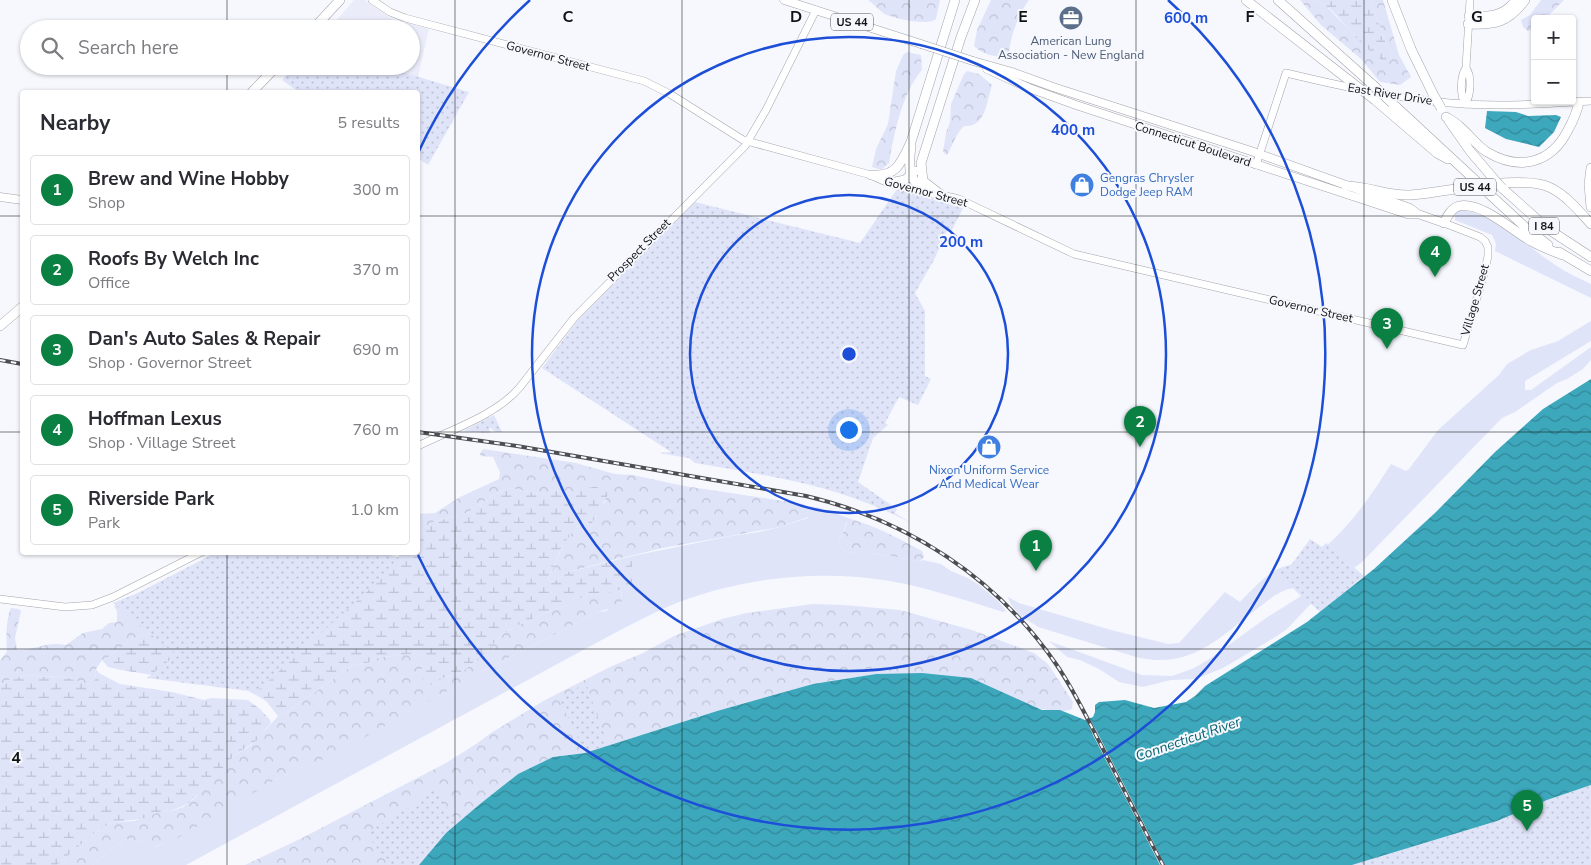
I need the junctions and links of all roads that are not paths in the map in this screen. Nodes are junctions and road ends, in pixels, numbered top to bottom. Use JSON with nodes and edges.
{"nodes":[{"id":1,"x":340,"y":0,"type":"edge"},
{"id":2,"x":372,"y":0,"type":"edge"},
{"id":3,"x":784,"y":0,"type":"edge"},
{"id":4,"x":955,"y":0,"type":"edge"},
{"id":5,"x":1246,"y":0,"type":"edge"},
{"id":6,"x":1278,"y":0,"type":"edge"},
{"id":7,"x":1392,"y":0,"type":"edge"},
{"id":8,"x":1396,"y":0,"type":"edge"},
{"id":9,"x":1470,"y":0,"type":"edge"},
{"id":10,"x":1516,"y":0,"type":"edge"},
{"id":11,"x":1525,"y":0,"type":"edge"},
{"id":12,"x":973,"y":2,"type":"edge"},
{"id":13,"x":816,"y":10,"type":"junction"},
{"id":14,"x":1398,"y":14,"type":"junction"},
{"id":15,"x":321,"y":20,"type":"edge"},
{"id":16,"x":413,"y":20,"type":"edge"},
{"id":17,"x":1468,"y":20,"type":"junction"},
{"id":18,"x":420,"y":22,"type":"edge"},
{"id":19,"x":973,"y":61,"type":"junction"},
{"id":20,"x":268,"y":75,"type":"edge"},
{"id":21,"x":254,"y":90,"type":"edge"},
{"id":22,"x":1591,"y":101,"type":"edge"},
{"id":23,"x":1579,"y":102,"type":"junction"},
{"id":24,"x":1465,"y":104,"type":"junction"},
{"id":25,"x":1446,"y":117,"type":"junction"},
{"id":26,"x":748,"y":142,"type":"junction"},
{"id":27,"x":911,"y":142,"type":"junction"},
{"id":28,"x":1259,"y":154,"type":"junction"},
{"id":29,"x":1455,"y":162,"type":"junction"},
{"id":30,"x":921,"y":163,"type":"junction"},
{"id":31,"x":1256,"y":164,"type":"junction"},
{"id":32,"x":1591,"y":168,"type":"edge"},
{"id":33,"x":871,"y":175,"type":"junction"},
{"id":34,"x":911,"y":176,"type":"junction"},
{"id":35,"x":890,"y":183,"type":"junction"},
{"id":36,"x":1346,"y":186,"type":"junction"},
{"id":37,"x":925,"y":192,"type":"junction"},
{"id":38,"x":940,"y":194,"type":"junction"},
{"id":39,"x":0,"y":196,"type":"edge"},
{"id":40,"x":20,"y":200,"type":"edge"},
{"id":41,"x":1591,"y":207,"type":"edge"},
{"id":42,"x":1418,"y":214,"type":"junction"},
{"id":43,"x":1444,"y":223,"type":"junction"},
{"id":44,"x":1591,"y":224,"type":"edge"},
{"id":45,"x":1563,"y":255,"type":"junction"},
{"id":46,"x":1591,"y":256,"type":"edge"},
{"id":47,"x":1591,"y":271,"type":"edge"},
{"id":48,"x":20,"y":309,"type":"edge"},
{"id":49,"x":0,"y":326,"type":"edge"},
{"id":50,"x":1463,"y":345,"type":"joint"},
{"id":51,"x":420,"y":445,"type":"edge"},
{"id":52,"x":196,"y":555,"type":"edge"},
{"id":53,"x":0,"y":599,"type":"edge"}],
"edges":[{"from":1,"to":15,"type":"highway"},
{"from":2,"to":16,"type":"main road","name":"Governor Street"},
{"from":3,"to":13,"type":"main road","name":"Connecticut Boulevard","number":"US 44"},
{"from":4,"to":27,"type":"highway"},
{"from":5,"to":29,"type":"highway","bridge":true},
{"from":6,"to":29,"type":"highway","number":"I 84","bridge":true},
{"from":7,"to":14,"type":"highway","number":"I 84"},
{"from":8,"to":14,"type":"highway"},
{"from":9,"to":17,"type":"main road"},
{"from":10,"to":17,"type":"highway"},
{"from":11,"to":17,"type":"highway"},
{"from":12,"to":30,"type":"highway"},
{"from":13,"to":19,"type":"main road","name":"Connecticut Boulevard","number":"US 44","bridge":true},
{"from":13,"to":26,"type":"main road","name":"Prospect Street"},
{"from":14,"to":25,"type":"highway","number":"I 84","bridge":true},
{"from":17,"to":24,"type":"main road"},
{"from":18,"to":26,"type":"main road","name":"Governor Street"},
{"from":19,"to":28,"type":"main road","name":"Connecticut Boulevard","number":"US 44"},
{"from":19,"to":31,"type":"main road","name":"Connecticut Boulevard","number":"US 44"},
{"from":20,"to":21,"type":"highway"},
{"from":22,"to":23,"type":"main road","name":"East River Drive"},
{"from":23,"to":24,"type":"main road","name":"East River Drive"},
{"from":23,"to":25,"type":"highway"},
{"from":24,"to":28,"type":"main road","name":"East River Drive"},
{"from":25,"to":46,"type":"highway","number":"I 84","bridge":true},
{"from":26,"to":33,"type":"main road","name":"Governor Street"},
{"from":26,"to":51,"type":"main road","name":"Prospect Street"},
{"from":27,"to":33,"type":"highway"},
{"from":27,"to":34,"type":"highway"},
{"from":28,"to":31,"type":"main road","name":"East River Drive"},
{"from":28,"to":36,"type":"main road","name":"Connecticut Boulevard","number":"US 44"},
{"from":29,"to":45,"type":"highway","number":"I 84","bridge":true},
{"from":30,"to":34,"type":"highway"},
{"from":30,"to":38,"type":"highway"},
{"from":31,"to":42,"type":"main road","name":"Connecticut Boulevard","number":"US 44"},
{"from":32,"to":41,"type":"highway"},
{"from":33,"to":35,"type":"main road","name":"Governor Street"},
{"from":34,"to":35,"type":"highway"},
{"from":34,"to":37,"type":"highway"},
{"from":35,"to":37,"type":"main road","name":"Governor Street"},
{"from":36,"to":42,"type":"main road","name":"Connecticut Boulevard"},
{"from":36,"to":44,"type":"highway","number":"US 44"},
{"from":37,"to":38,"type":"main road","name":"Governor Street"},
{"from":38,"to":50,"type":"main road","name":"Governor Street"},
{"from":39,"to":40,"type":"main road"},
{"from":42,"to":43,"type":"main road","name":"Connecticut Boulevard","number":"US 44"},
{"from":43,"to":45,"type":"highway","number":"US 44"},
{"from":43,"to":50,"type":"main road","name":"Village Street"},
{"from":45,"to":47,"type":"highway","number":"I 84"},
{"from":48,"to":49,"type":"highway"},
{"from":52,"to":53,"type":"main road"}]}
